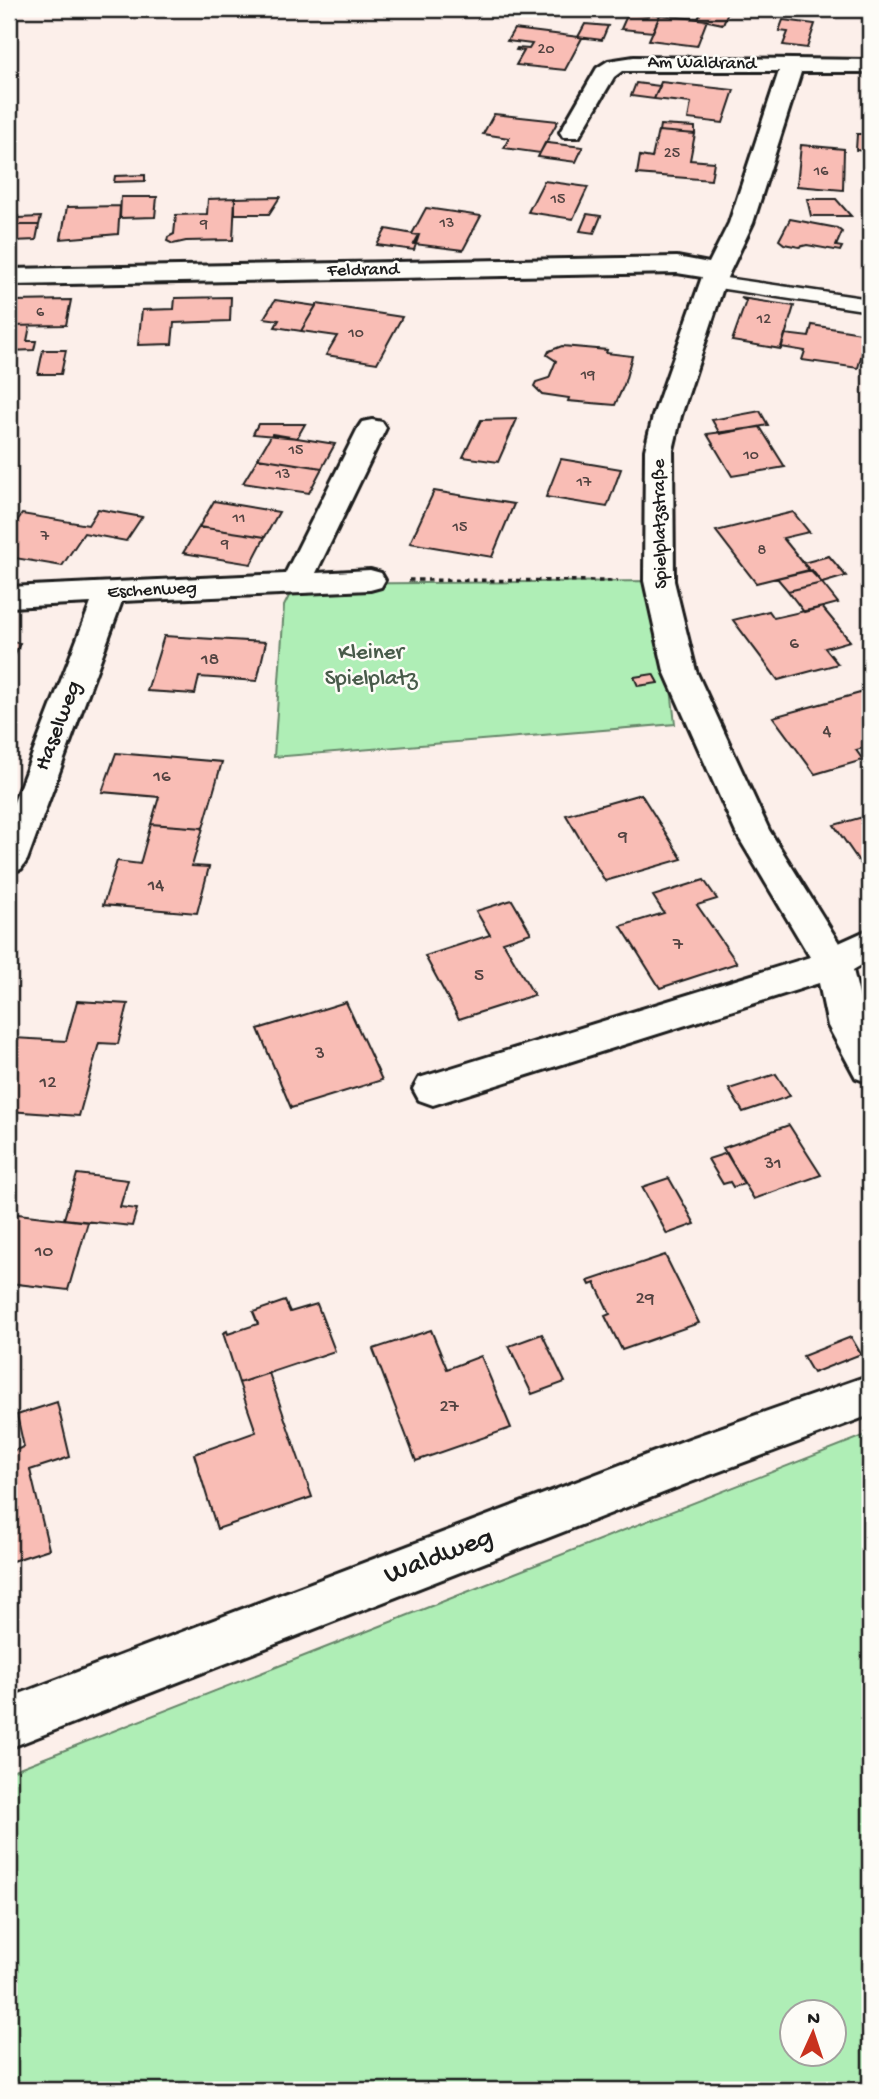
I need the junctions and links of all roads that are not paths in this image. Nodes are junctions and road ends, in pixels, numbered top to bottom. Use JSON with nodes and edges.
{"nodes":[{"id":1,"x":792,"y":66,"type":"junction"},
{"id":2,"x":870,"y":66,"type":"edge"},
{"id":3,"x":571,"y":132,"type":"dead end"},
{"id":4,"x":9,"y":277,"type":"edge"},
{"id":5,"x":715,"y":277,"type":"junction"},
{"id":6,"x":870,"y":305,"type":"edge"},
{"id":7,"x":372,"y":428,"type":"dead end"},
{"id":8,"x":370,"y":580,"type":"road end"},
{"id":9,"x":295,"y":584,"type":"junction"},
{"id":10,"x":110,"y":593,"type":"junction"},
{"id":11,"x":9,"y":597,"type":"edge"},
{"id":12,"x":9,"y":860,"type":"edge"},
{"id":13,"x":870,"y":943,"type":"edge"},
{"id":14,"x":833,"y":964,"type":"junction"},
{"id":15,"x":870,"y":1067,"type":"edge"},
{"id":16,"x":433,"y":1089,"type":"dead end"},
{"id":17,"x":870,"y":1395,"type":"edge"},
{"id":18,"x":9,"y":1723,"type":"edge"}],
"edges":[{"from":1,"to":2,"type":"street","name":"Am Waldrand"},
{"from":1,"to":3,"type":"street","name":"Am Waldrand"},
{"from":1,"to":5,"type":"street","name":"Spielplatzstraße"},
{"from":4,"to":5,"type":"street","name":"Feldrand"},
{"from":5,"to":6,"type":"lane"},
{"from":5,"to":14,"type":"street","name":"Spielplatzstraße"},
{"from":7,"to":9,"type":"street"},
{"from":8,"to":9,"type":"street","name":"Eschenweg"},
{"from":9,"to":10,"type":"street","name":"Eschenweg"},
{"from":10,"to":11,"type":"street","name":"Eschenweg"},
{"from":10,"to":12,"type":"street","name":"Haselweg"},
{"from":13,"to":14,"type":"street"},
{"from":14,"to":15,"type":"street","name":"Spielplatzstraße"},
{"from":14,"to":16,"type":"street"},
{"from":17,"to":18,"type":"street","name":"Waldweg"}]}
